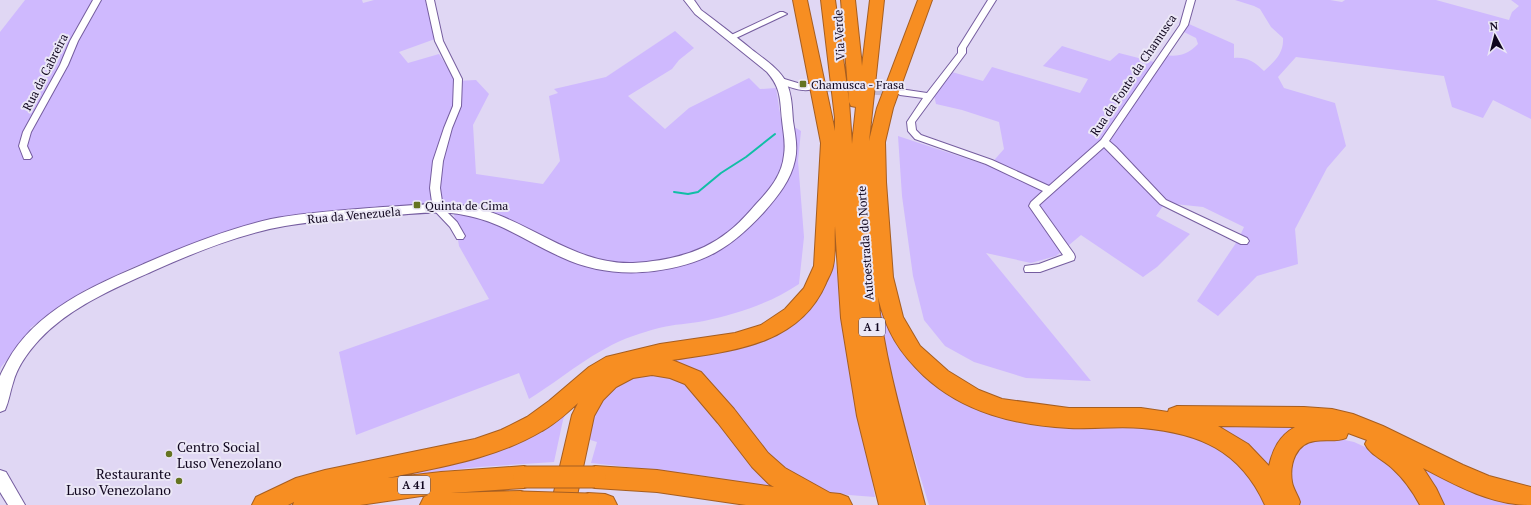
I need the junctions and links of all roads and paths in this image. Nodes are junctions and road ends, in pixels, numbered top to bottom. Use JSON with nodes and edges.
{"nodes":[{"id":1,"x":97,"y":0,"type":"edge"},
{"id":2,"x":430,"y":0,"type":"edge"},
{"id":3,"x":689,"y":0,"type":"edge"},
{"id":4,"x":800,"y":0,"type":"edge"},
{"id":5,"x":828,"y":0,"type":"edge"},
{"id":6,"x":877,"y":0,"type":"edge"},
{"id":7,"x":924,"y":0,"type":"edge"},
{"id":8,"x":992,"y":0,"type":"edge"},
{"id":9,"x":1191,"y":0,"type":"edge"},
{"id":10,"x":845,"y":1,"type":"edge"},
{"id":11,"x":783,"y":14,"type":"dead end"},
{"id":12,"x":731,"y":37,"type":"junction"},
{"id":13,"x":899,"y":83,"type":"junction"},
{"id":14,"x":783,"y":87,"type":"junction"},
{"id":15,"x":810,"y":87,"type":"tunnel mouth"},
{"id":16,"x":929,"y":96,"type":"junction"},
{"id":17,"x":843,"y":118,"type":"junction"},
{"id":18,"x":1104,"y":142,"type":"junction"},
{"id":19,"x":860,"y":145,"type":"junction"},
{"id":20,"x":27,"y":157,"type":"dead end"},
{"id":21,"x":1050,"y":190,"type":"junction"},
{"id":22,"x":438,"y":209,"type":"junction"},
{"id":23,"x":460,"y":236,"type":"dead end"},
{"id":24,"x":1244,"y":241,"type":"dead end"},
{"id":25,"x":1029,"y":269,"type":"dead end"},
{"id":26,"x":631,"y":359,"type":"junction"},
{"id":27,"x":0,"y":405,"type":"edge"},
{"id":28,"x":1142,"y":418,"type":"junction"},
{"id":29,"x":0,"y":477,"type":"edge"},
{"id":30,"x":1531,"y":498,"type":"edge"},
{"id":31,"x":488,"y":503,"type":"edge"},
{"id":32,"x":597,"y":504,"type":"edge"},
{"id":33,"x":832,"y":504,"type":"edge"},
{"id":34,"x":17,"y":505,"type":"edge"},
{"id":35,"x":264,"y":505,"type":"edge"},
{"id":36,"x":305,"y":505,"type":"edge"},
{"id":37,"x":432,"y":505,"type":"edge"},
{"id":38,"x":553,"y":505,"type":"edge"},
{"id":39,"x":563,"y":505,"type":"edge"},
{"id":40,"x":891,"y":505,"type":"edge"},
{"id":41,"x":913,"y":505,"type":"edge"},
{"id":42,"x":1277,"y":505,"type":"edge"},
{"id":43,"x":1290,"y":505,"type":"edge"},
{"id":44,"x":1432,"y":505,"type":"edge"}],
"edges":[{"from":1,"to":20,"type":"street","name":"Rua da Cabreira"},
{"from":2,"to":22,"type":"street"},
{"from":3,"to":12,"type":"street"},
{"from":4,"to":26,"type":"highway"},
{"from":5,"to":17,"type":"highway","name":"Autoestrada do Norte","number":"A 1"},
{"from":6,"to":19,"type":"highway","name":"Autoestrada do Norte","number":"A 1"},
{"from":7,"to":13,"type":"highway"},
{"from":8,"to":16,"type":"street"},
{"from":9,"to":18,"type":"street","name":"Rua da Fonte da Chamusca"},
{"from":10,"to":17,"type":"highway","name":"Via Verde"},
{"from":10,"to":19,"type":"highway"},
{"from":11,"to":12,"type":"street"},
{"from":12,"to":14,"type":"street"},
{"from":13,"to":16,"type":"street"},
{"from":13,"to":28,"type":"highway"},
{"from":14,"to":15,"type":"street"},
{"from":14,"to":22,"type":"street","name":"Rua da Venezuela"},
{"from":16,"to":21,"type":"street"},
{"from":17,"to":40,"type":"highway","name":"Autoestrada do Norte","number":"A 1"},
{"from":18,"to":21,"type":"street","name":"Rua da Fonte da Chamusca"},
{"from":18,"to":24,"type":"street"},
{"from":19,"to":41,"type":"highway","name":"Autoestrada do Norte","number":"A 1"},
{"from":21,"to":25,"type":"street","name":"Rua da Fonte da Chamusca"},
{"from":22,"to":23,"type":"street"},
{"from":22,"to":27,"type":"street","name":"Rua da Venezuela"},
{"from":26,"to":35,"type":"highway"},
{"from":26,"to":38,"type":"highway"},
{"from":28,"to":30,"type":"highway"},
{"from":28,"to":42,"type":"highway"},
{"from":29,"to":34,"type":"street"},
{"from":31,"to":32,"type":"highway","number":"A 41","bridge":true},
{"from":31,"to":37,"type":"highway","number":"A 41"},
{"from":33,"to":36,"type":"highway","number":"A 41","bridge":true},
{"from":33,"to":39,"type":"highway"},
{"from":43,"to":44,"type":"highway"}]}
